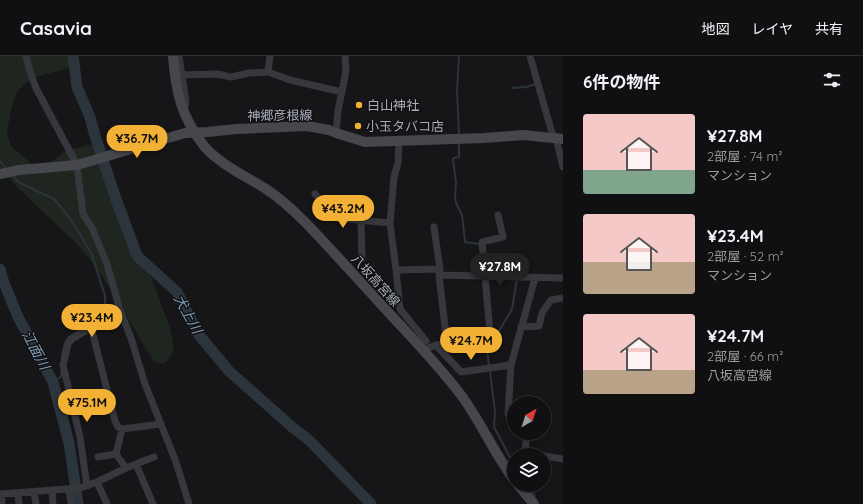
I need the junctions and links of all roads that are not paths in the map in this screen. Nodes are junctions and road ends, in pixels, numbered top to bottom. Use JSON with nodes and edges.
{"nodes":[{"id":1,"x":26,"y":56,"type":"edge"},
{"id":2,"x":173,"y":56,"type":"edge"},
{"id":3,"x":179,"y":56,"type":"edge"},
{"id":4,"x":270,"y":56,"type":"edge"},
{"id":5,"x":345,"y":56,"type":"edge"},
{"id":6,"x":530,"y":56,"type":"edge"},
{"id":7,"x":268,"y":72,"type":"junction"},
{"id":8,"x":181,"y":75,"type":"junction"},
{"id":9,"x":342,"y":92,"type":"junction"},
{"id":10,"x":183,"y":112,"type":"junction"},
{"id":11,"x":190,"y":132,"type":"junction"},
{"id":12,"x":336,"y":133,"type":"junction"},
{"id":13,"x":559,"y":139,"type":"edge"},
{"id":14,"x":399,"y":142,"type":"junction"},
{"id":15,"x":80,"y":164,"type":"junction"},
{"id":16,"x":563,"y":167,"type":"edge"},
{"id":17,"x":0,"y":174,"type":"edge"},
{"id":18,"x":315,"y":194,"type":"dead end"},
{"id":19,"x":498,"y":215,"type":"dead end"},
{"id":20,"x":361,"y":221,"type":"junction"},
{"id":21,"x":390,"y":223,"type":"junction"},
{"id":22,"x":434,"y":227,"type":"dead end"},
{"id":23,"x":362,"y":259,"type":"dead end"},
{"id":24,"x":396,"y":270,"type":"junction"},
{"id":25,"x":439,"y":272,"type":"junction"},
{"id":26,"x":485,"y":277,"type":"junction"},
{"id":27,"x":535,"y":278,"type":"junction"},
{"id":28,"x":563,"y":278,"type":"edge"},
{"id":29,"x":563,"y":298,"type":"edge"},
{"id":30,"x":120,"y":310,"type":"junction"},
{"id":31,"x":91,"y":327,"type":"junction"},
{"id":32,"x":521,"y":327,"type":"junction"},
{"id":33,"x":447,"y":344,"type":"junction"},
{"id":34,"x":436,"y":345,"type":"junction"},
{"id":35,"x":425,"y":346,"type":"junction"},
{"id":36,"x":511,"y":365,"type":"junction"},
{"id":37,"x":509,"y":396,"type":"edge"},
{"id":38,"x":161,"y":424,"type":"junction"},
{"id":39,"x":122,"y":429,"type":"junction"},
{"id":40,"x":116,"y":454,"type":"junction"},
{"id":41,"x":98,"y":457,"type":"dead end"},
{"id":42,"x":154,"y":457,"type":"dead end"},
{"id":43,"x":551,"y":457,"type":"edge"},
{"id":44,"x":563,"y":459,"type":"edge"},
{"id":45,"x":136,"y":464,"type":"junction"},
{"id":46,"x":126,"y":468,"type":"junction"},
{"id":47,"x":507,"y":469,"type":"edge"},
{"id":48,"x":97,"y":482,"type":"junction"},
{"id":49,"x":77,"y":488,"type":"junction"},
{"id":50,"x":52,"y":490,"type":"junction"},
{"id":51,"x":34,"y":492,"type":"junction"},
{"id":52,"x":524,"y":492,"type":"edge"},
{"id":53,"x":18,"y":493,"type":"junction"},
{"id":54,"x":1,"y":494,"type":"edge"},
{"id":55,"x":2,"y":504,"type":"edge"},
{"id":56,"x":19,"y":504,"type":"edge"},
{"id":57,"x":36,"y":504,"type":"edge"},
{"id":58,"x":53,"y":504,"type":"edge"},
{"id":59,"x":71,"y":504,"type":"edge"},
{"id":60,"x":107,"y":504,"type":"edge"},
{"id":61,"x":153,"y":504,"type":"edge"},
{"id":62,"x":189,"y":504,"type":"edge"},
{"id":63,"x":534,"y":504,"type":"edge"}],
"edges":[{"from":1,"to":15,"type":"street"},
{"from":2,"to":10,"type":"main road","name":"八坂高宮線"},
{"from":3,"to":8,"type":"street"},
{"from":4,"to":7,"type":"street"},
{"from":5,"to":9,"type":"street"},
{"from":6,"to":13,"type":"street"},
{"from":7,"to":8,"type":"street"},
{"from":7,"to":9,"type":"street"},
{"from":8,"to":10,"type":"street"},
{"from":9,"to":12,"type":"street"},
{"from":10,"to":11,"type":"main road","name":"八坂高宮線"},
{"from":11,"to":12,"type":"main road","name":"神郷彦根線"},
{"from":11,"to":15,"type":"main road","name":"神郷彦根線"},
{"from":11,"to":35,"type":"main road","name":"八坂高宮線"},
{"from":12,"to":14,"type":"main road","name":"神郷彦根線"},
{"from":13,"to":14,"type":"main road","name":"神郷彦根線"},
{"from":13,"to":16,"type":"street"},
{"from":14,"to":21,"type":"street"},
{"from":15,"to":17,"type":"main road","name":"神郷彦根線"},
{"from":15,"to":30,"type":"street"},
{"from":18,"to":20,"type":"street"},
{"from":19,"to":26,"type":"street"},
{"from":20,"to":21,"type":"street"},
{"from":20,"to":23,"type":"street"},
{"from":21,"to":24,"type":"street"},
{"from":22,"to":25,"type":"street"},
{"from":24,"to":25,"type":"street"},
{"from":24,"to":35,"type":"street"},
{"from":25,"to":26,"type":"street"},
{"from":25,"to":33,"type":"street"},
{"from":26,"to":27,"type":"street"},
{"from":26,"to":33,"type":"street"},
{"from":27,"to":28,"type":"street"},
{"from":27,"to":32,"type":"street"},
{"from":29,"to":32,"type":"street"},
{"from":30,"to":31,"type":"street"},
{"from":30,"to":38,"type":"street"},
{"from":31,"to":39,"type":"street"},
{"from":31,"to":49,"type":"street"},
{"from":32,"to":36,"type":"street"},
{"from":33,"to":34,"type":"street"},
{"from":34,"to":35,"type":"street"},
{"from":34,"to":36,"type":"street"},
{"from":35,"to":47,"type":"main road","name":"八坂高宮線"},
{"from":36,"to":37,"type":"street"},
{"from":38,"to":39,"type":"street"},
{"from":38,"to":62,"type":"street"},
{"from":39,"to":40,"type":"street"},
{"from":40,"to":41,"type":"street"},
{"from":40,"to":46,"type":"street"},
{"from":42,"to":45,"type":"street"},
{"from":43,"to":44,"type":"street"},
{"from":45,"to":46,"type":"street"},
{"from":45,"to":61,"type":"street"},
{"from":46,"to":48,"type":"street"},
{"from":48,"to":49,"type":"street"},
{"from":48,"to":60,"type":"street"},
{"from":49,"to":50,"type":"street"},
{"from":49,"to":59,"type":"street"},
{"from":50,"to":51,"type":"street"},
{"from":50,"to":58,"type":"street"},
{"from":51,"to":53,"type":"street"},
{"from":51,"to":57,"type":"street"},
{"from":52,"to":63,"type":"main road"},
{"from":53,"to":54,"type":"street"},
{"from":53,"to":56,"type":"street"},
{"from":54,"to":55,"type":"street"}]}
